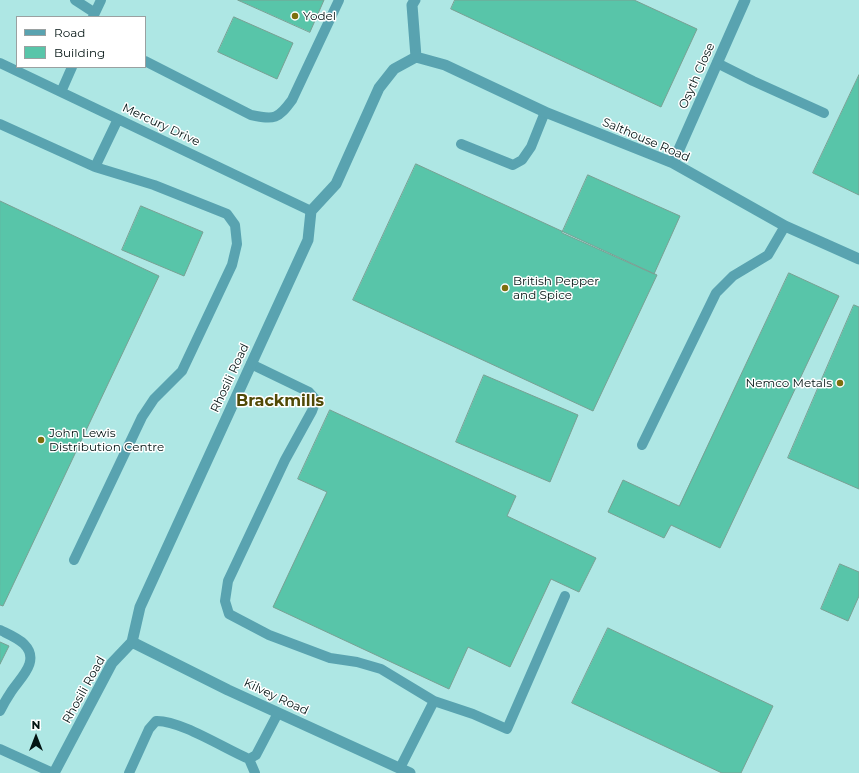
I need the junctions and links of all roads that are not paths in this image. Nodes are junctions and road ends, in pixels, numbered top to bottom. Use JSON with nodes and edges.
{"nodes":[{"id":1,"x":75,"y":0,"type":"edge"},
{"id":2,"x":101,"y":0,"type":"edge"},
{"id":3,"x":339,"y":0,"type":"edge"},
{"id":4,"x":415,"y":0,"type":"edge"},
{"id":5,"x":745,"y":0,"type":"edge"},
{"id":6,"x":94,"y":15,"type":"edge"},
{"id":7,"x":416,"y":58,"type":"junction"},
{"id":8,"x":146,"y":62,"type":"edge"},
{"id":9,"x":0,"y":63,"type":"edge"},
{"id":10,"x":717,"y":63,"type":"junction"},
{"id":11,"x":72,"y":68,"type":"edge"},
{"id":12,"x":61,"y":92,"type":"junction"},
{"id":13,"x":545,"y":112,"type":"junction"},
{"id":14,"x":824,"y":113,"type":"dead end"},
{"id":15,"x":118,"y":120,"type":"junction"},
{"id":16,"x":0,"y":124,"type":"edge"},
{"id":17,"x":461,"y":144,"type":"dead end"},
{"id":18,"x":673,"y":163,"type":"junction"},
{"id":19,"x":96,"y":167,"type":"junction"},
{"id":20,"x":311,"y":211,"type":"junction"},
{"id":21,"x":785,"y":226,"type":"junction"},
{"id":22,"x":859,"y":259,"type":"edge"},
{"id":23,"x":251,"y":364,"type":"junction"},
{"id":24,"x":642,"y":445,"type":"dead end"},
{"id":25,"x":74,"y":560,"type":"dead end"},
{"id":26,"x":565,"y":596,"type":"dead end"},
{"id":27,"x":0,"y":630,"type":"edge"},
{"id":28,"x":132,"y":642,"type":"junction"},
{"id":29,"x":434,"y":701,"type":"junction"},
{"id":30,"x":0,"y":712,"type":"edge"},
{"id":31,"x":278,"y":713,"type":"junction"},
{"id":32,"x":0,"y":749,"type":"edge"},
{"id":33,"x":249,"y":759,"type":"junction"},
{"id":34,"x":405,"y":771,"type":"edge"},
{"id":35,"x":53,"y":773,"type":"edge"},
{"id":36,"x":129,"y":773,"type":"edge"},
{"id":37,"x":255,"y":773,"type":"edge"}],
"edges":[{"from":1,"to":6,"type":"lane"},
{"from":2,"to":6,"type":"lane"},
{"from":3,"to":8,"type":"lane"},
{"from":4,"to":7,"type":"street"},
{"from":5,"to":10,"type":"street","name":"Osyth Close"},
{"from":7,"to":13,"type":"street","name":"Salthouse Road"},
{"from":7,"to":20,"type":"street"},
{"from":9,"to":12,"type":"lane","name":"Mercury Drive"},
{"from":10,"to":14,"type":"lane"},
{"from":10,"to":18,"type":"street","name":"Osyth Close"},
{"from":11,"to":12,"type":"lane"},
{"from":12,"to":15,"type":"lane","name":"Mercury Drive"},
{"from":13,"to":17,"type":"lane"},
{"from":13,"to":18,"type":"street","name":"Salthouse Road"},
{"from":15,"to":19,"type":"lane"},
{"from":15,"to":20,"type":"lane","name":"Mercury Drive"},
{"from":16,"to":19,"type":"lane"},
{"from":18,"to":21,"type":"street","name":"Salthouse Road"},
{"from":19,"to":25,"type":"lane"},
{"from":20,"to":23,"type":"street","name":"Rhosili Road"},
{"from":21,"to":22,"type":"street","name":"Salthouse Road"},
{"from":21,"to":24,"type":"lane"},
{"from":23,"to":28,"type":"street","name":"Rhosili Road"},
{"from":23,"to":29,"type":"lane"},
{"from":26,"to":29,"type":"lane"},
{"from":27,"to":30,"type":"lane"},
{"from":28,"to":31,"type":"street","name":"Kilvey Road"},
{"from":28,"to":35,"type":"street","name":"Rhosili Road"},
{"from":29,"to":34,"type":"lane"},
{"from":31,"to":33,"type":"lane"},
{"from":31,"to":34,"type":"street","name":"Kilvey Road"},
{"from":32,"to":35,"type":"lane"},
{"from":33,"to":36,"type":"lane"},
{"from":33,"to":37,"type":"lane"}]}
